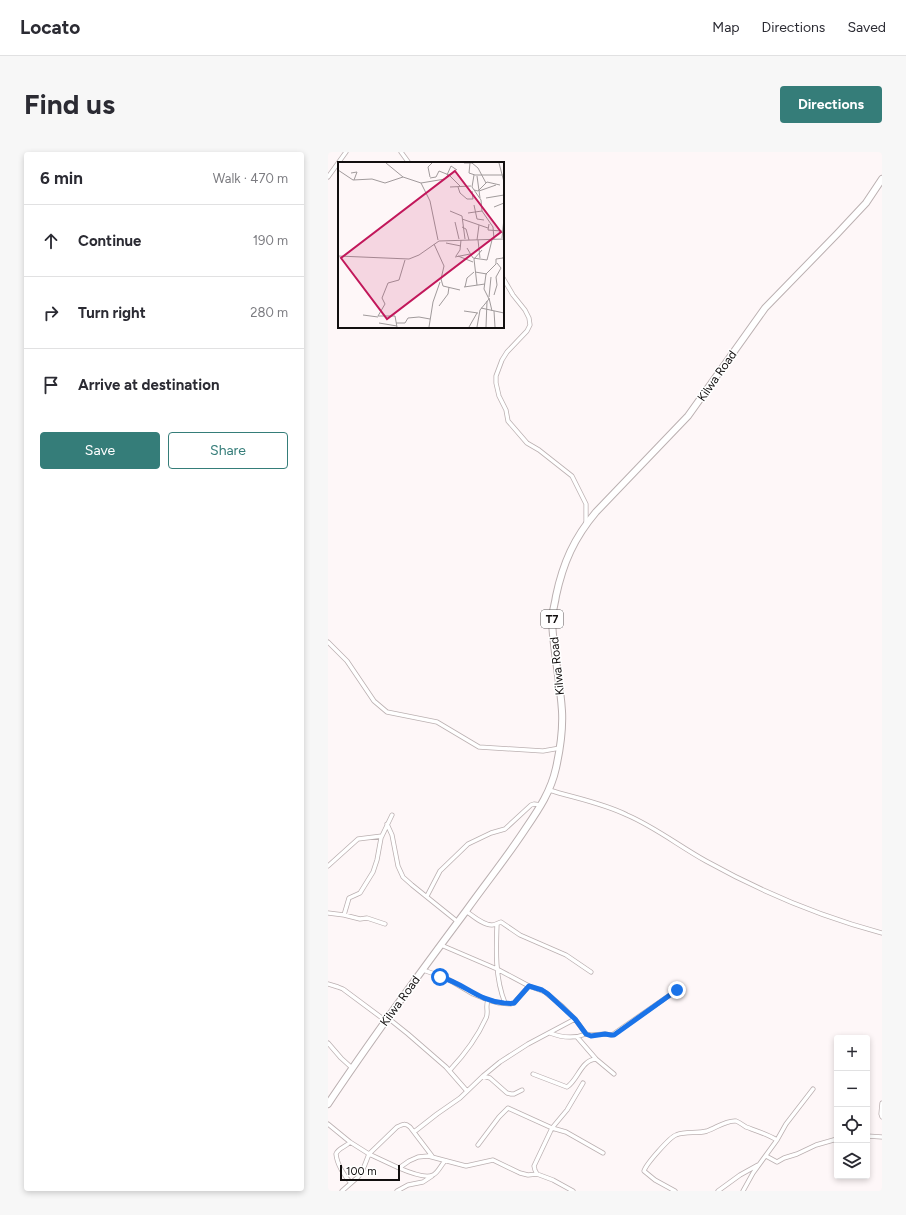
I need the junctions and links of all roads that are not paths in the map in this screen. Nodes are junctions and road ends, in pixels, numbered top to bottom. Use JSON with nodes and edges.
{"nodes":[{"id":1,"x":346,"y":152,"type":"edge"},
{"id":2,"x":401,"y":152,"type":"edge"},
{"id":3,"x":339,"y":162,"type":"edge"},
{"id":4,"x":408,"y":162,"type":"edge"},
{"id":5,"x":338,"y":163,"type":"edge"},
{"id":6,"x":328,"y":177,"type":"edge"},
{"id":7,"x":882,"y":179,"type":"edge"},
{"id":8,"x":504,"y":280,"type":"edge"},
{"id":9,"x":586,"y":523,"type":"junction"},
{"id":10,"x":328,"y":642,"type":"edge"},
{"id":11,"x":560,"y":748,"type":"junction"},
{"id":12,"x":549,"y":790,"type":"junction"},
{"id":13,"x":541,"y":805,"type":"junction"},
{"id":14,"x":392,"y":815,"type":"dead end"},
{"id":15,"x":387,"y":824,"type":"junction"},
{"id":16,"x":382,"y":836,"type":"junction"},
{"id":17,"x":328,"y":866,"type":"edge"},
{"id":18,"x":427,"y":896,"type":"junction"},
{"id":19,"x":466,"y":911,"type":"junction"},
{"id":20,"x":328,"y":914,"type":"edge"},
{"id":21,"x":344,"y":915,"type":"junction"},
{"id":22,"x":458,"y":922,"type":"junction"},
{"id":23,"x":385,"y":924,"type":"dead end"},
{"id":24,"x":497,"y":924,"type":"junction"},
{"id":25,"x":882,"y":933,"type":"edge"},
{"id":26,"x":441,"y":945,"type":"junction"},
{"id":27,"x":496,"y":968,"type":"junction"},
{"id":28,"x":423,"y":970,"type":"junction"},
{"id":29,"x":591,"y":972,"type":"dead end"},
{"id":30,"x":329,"y":985,"type":"edge"},
{"id":31,"x":529,"y":986,"type":"junction"},
{"id":32,"x":677,"y":990,"type":"dead end"},
{"id":33,"x":488,"y":1000,"type":"junction"},
{"id":34,"x":505,"y":1003,"type":"junction"},
{"id":35,"x":575,"y":1019,"type":"junction"},
{"id":36,"x":387,"y":1020,"type":"junction"},
{"id":37,"x":550,"y":1033,"type":"junction"},
{"id":38,"x":586,"y":1034,"type":"junction"},
{"id":39,"x":578,"y":1037,"type":"junction"},
{"id":40,"x":328,"y":1043,"type":"edge"},
{"id":41,"x":596,"y":1059,"type":"junction"},
{"id":42,"x":352,"y":1068,"type":"junction"},
{"id":43,"x":450,"y":1070,"type":"junction"},
{"id":44,"x":533,"y":1074,"type":"dead end"},
{"id":45,"x":614,"y":1074,"type":"dead end"},
{"id":46,"x":483,"y":1076,"type":"junction"},
{"id":47,"x":584,"y":1083,"type":"dead end"},
{"id":48,"x":813,"y":1089,"type":"dead end"},
{"id":49,"x":522,"y":1090,"type":"dead end"},
{"id":50,"x":467,"y":1091,"type":"junction"},
{"id":51,"x":882,"y":1103,"type":"edge"},
{"id":52,"x":328,"y":1104,"type":"edge"},
{"id":53,"x":882,"y":1117,"type":"edge"},
{"id":54,"x":328,"y":1124,"type":"edge"},
{"id":55,"x":552,"y":1128,"type":"junction"},
{"id":56,"x":414,"y":1132,"type":"junction"},
{"id":57,"x":870,"y":1136,"type":"edge"},
{"id":58,"x":882,"y":1137,"type":"edge"},
{"id":59,"x":834,"y":1139,"type":"edge"},
{"id":60,"x":777,"y":1140,"type":"junction"},
{"id":61,"x":350,"y":1142,"type":"junction"},
{"id":62,"x":478,"y":1145,"type":"dead end"},
{"id":63,"x":603,"y":1153,"type":"dead end"},
{"id":64,"x":369,"y":1154,"type":"junction"},
{"id":65,"x":432,"y":1156,"type":"junction"},
{"id":66,"x":766,"y":1156,"type":"junction"},
{"id":67,"x":445,"y":1161,"type":"junction"},
{"id":68,"x":761,"y":1163,"type":"junction"},
{"id":69,"x":399,"y":1168,"type":"junction"},
{"id":70,"x":537,"y":1174,"type":"junction"},
{"id":71,"x":432,"y":1176,"type":"junction"},
{"id":72,"x":351,"y":1183,"type":"junction"},
{"id":73,"x":342,"y":1191,"type":"edge"},
{"id":74,"x":397,"y":1191,"type":"edge"},
{"id":75,"x":573,"y":1191,"type":"edge"},
{"id":76,"x":675,"y":1191,"type":"edge"},
{"id":77,"x":718,"y":1191,"type":"edge"},
{"id":78,"x":743,"y":1191,"type":"edge"}],
"edges":[{"from":1,"to":3,"type":"street"},
{"from":2,"to":4,"type":"street"},
{"from":5,"to":6,"type":"street"},
{"from":7,"to":9,"type":"highway","name":"Kilwa Road","number":"T7"},
{"from":8,"to":9,"type":"street"},
{"from":9,"to":11,"type":"highway","name":"Kilwa Road","number":"T7"},
{"from":10,"to":11,"type":"street"},
{"from":11,"to":12,"type":"highway","name":"Kilwa Road","number":"T7"},
{"from":12,"to":13,"type":"highway","name":"Kilwa Road","number":"T7"},
{"from":12,"to":25,"type":"street"},
{"from":13,"to":18,"type":"street"},
{"from":13,"to":19,"type":"highway","name":"Kilwa Road","number":"T7"},
{"from":14,"to":15,"type":"street"},
{"from":15,"to":16,"type":"street"},
{"from":15,"to":18,"type":"street"},
{"from":16,"to":17,"type":"street"},
{"from":16,"to":21,"type":"street"},
{"from":18,"to":22,"type":"street"},
{"from":19,"to":22,"type":"highway","name":"Kilwa Road","number":"T7"},
{"from":19,"to":24,"type":"street"},
{"from":20,"to":21,"type":"street"},
{"from":21,"to":23,"type":"street"},
{"from":22,"to":26,"type":"highway","name":"Kilwa Road","number":"T7"},
{"from":24,"to":27,"type":"street"},
{"from":24,"to":29,"type":"street"},
{"from":26,"to":27,"type":"street"},
{"from":26,"to":28,"type":"highway","name":"Kilwa Road","number":"T7"},
{"from":27,"to":31,"type":"street"},
{"from":27,"to":34,"type":"street"},
{"from":28,"to":33,"type":"street"},
{"from":28,"to":36,"type":"highway","name":"Kilwa Road","number":"T7"},
{"from":30,"to":36,"type":"street"},
{"from":31,"to":34,"type":"street"},
{"from":31,"to":35,"type":"street"},
{"from":32,"to":38,"type":"street"},
{"from":33,"to":34,"type":"street"},
{"from":33,"to":43,"type":"street"},
{"from":35,"to":37,"type":"street"},
{"from":35,"to":38,"type":"street"},
{"from":36,"to":42,"type":"highway","name":"Kilwa Road","number":"T7"},
{"from":36,"to":43,"type":"street"},
{"from":37,"to":39,"type":"street"},
{"from":37,"to":46,"type":"street"},
{"from":38,"to":39,"type":"street"},
{"from":39,"to":41,"type":"street"},
{"from":40,"to":42,"type":"street"},
{"from":41,"to":44,"type":"street"},
{"from":41,"to":45,"type":"street"},
{"from":42,"to":52,"type":"highway","name":"Kilwa Road","number":"T7"},
{"from":43,"to":50,"type":"street"},
{"from":46,"to":49,"type":"street"},
{"from":46,"to":50,"type":"street"},
{"from":47,"to":55,"type":"street"},
{"from":48,"to":60,"type":"street"},
{"from":50,"to":56,"type":"street"},
{"from":51,"to":53,"type":"street"},
{"from":54,"to":61,"type":"street"},
{"from":55,"to":62,"type":"street"},
{"from":55,"to":63,"type":"street"},
{"from":55,"to":70,"type":"street"},
{"from":56,"to":64,"type":"street"},
{"from":56,"to":65,"type":"street"},
{"from":57,"to":58,"type":"street"},
{"from":59,"to":66,"type":"street"},
{"from":60,"to":66,"type":"street"},
{"from":60,"to":76,"type":"street"},
{"from":61,"to":64,"type":"street"},
{"from":61,"to":72,"type":"street"},
{"from":64,"to":69,"type":"street"},
{"from":64,"to":72,"type":"street"},
{"from":65,"to":67,"type":"street"},
{"from":65,"to":69,"type":"street"},
{"from":66,"to":68,"type":"street"},
{"from":67,"to":70,"type":"street"},
{"from":67,"to":71,"type":"street"},
{"from":68,"to":77,"type":"street"},
{"from":68,"to":78,"type":"street"},
{"from":69,"to":71,"type":"street"},
{"from":70,"to":75,"type":"street"},
{"from":71,"to":74,"type":"street"},
{"from":72,"to":73,"type":"street"}]}
